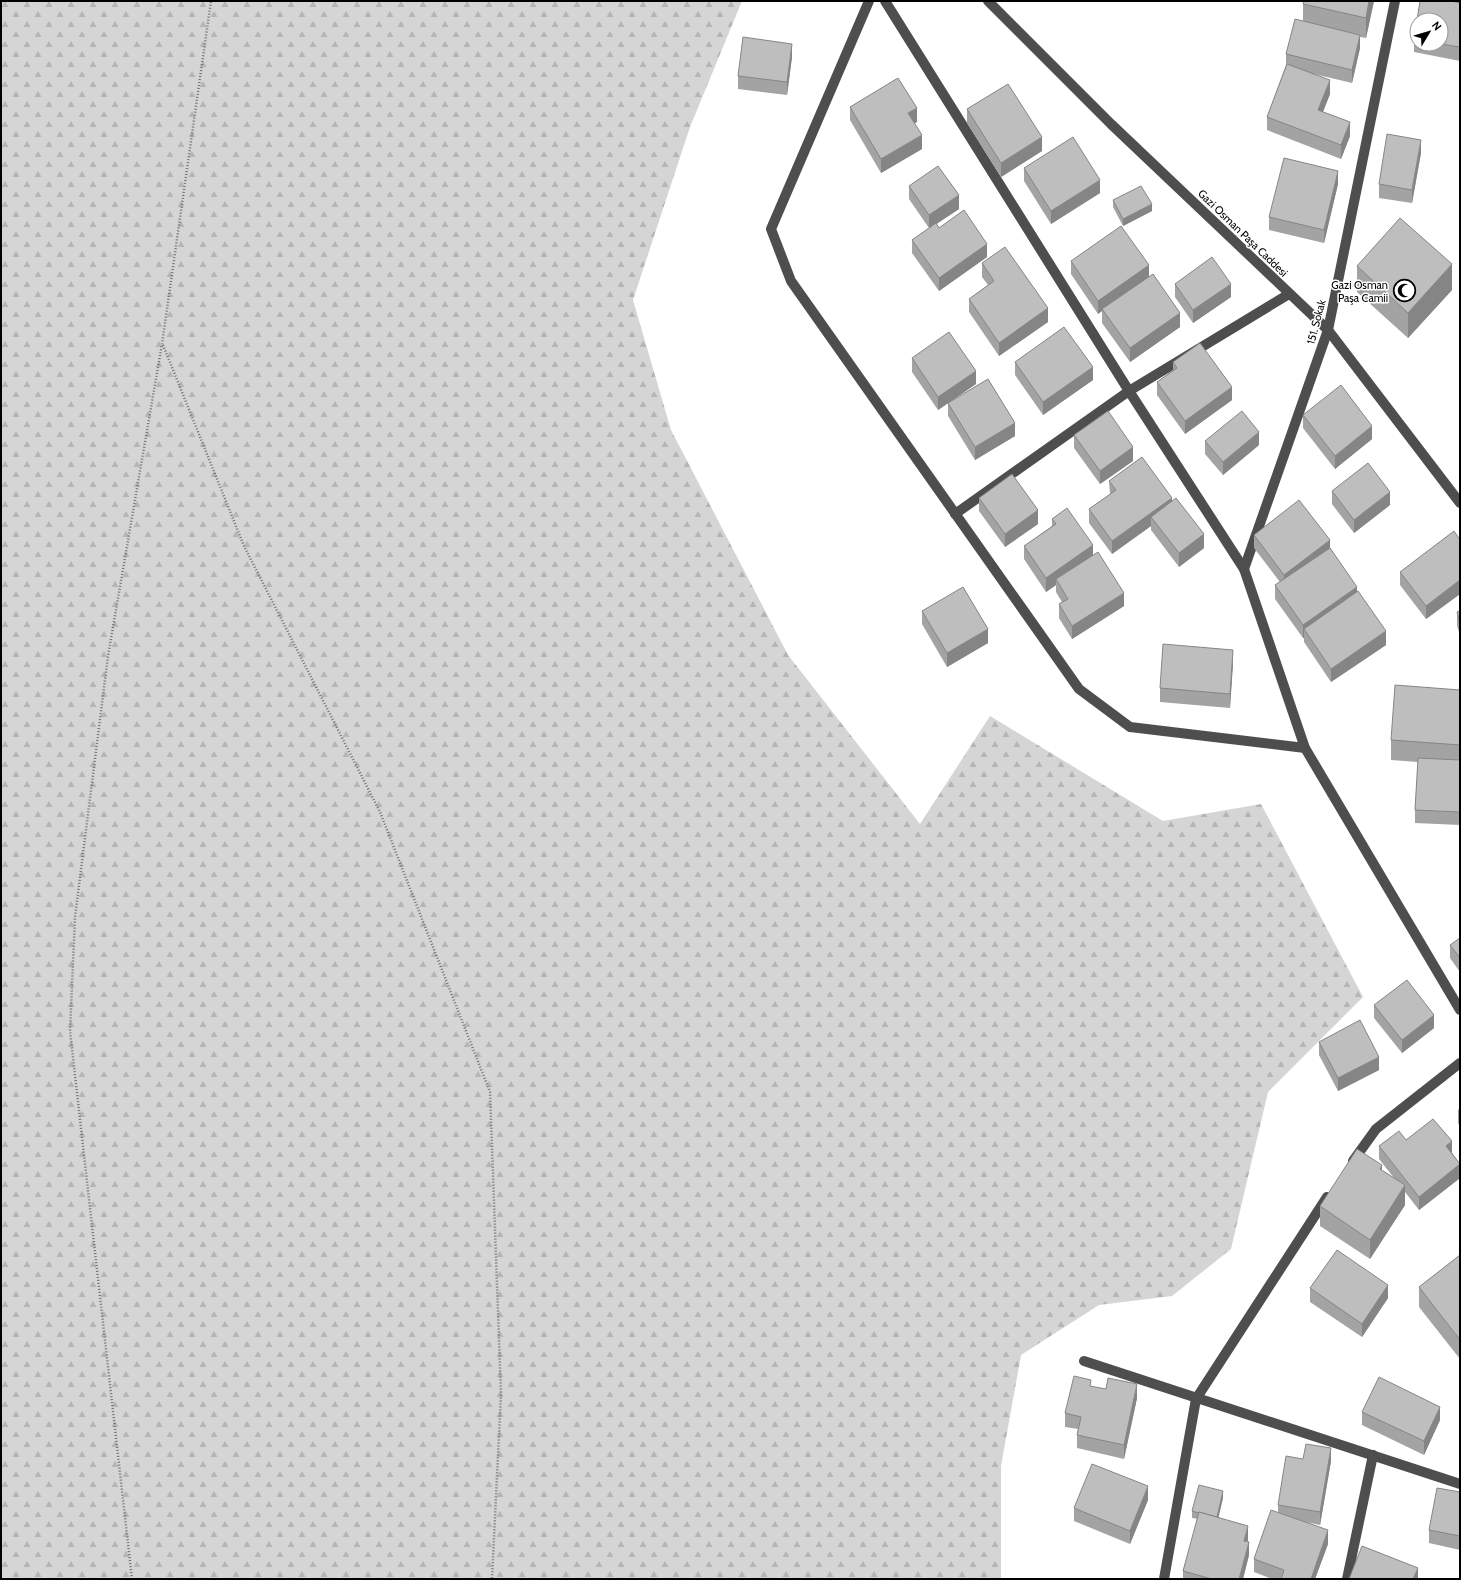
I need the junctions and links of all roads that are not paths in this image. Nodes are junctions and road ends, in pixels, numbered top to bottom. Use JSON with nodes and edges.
{"nodes":[{"id":1,"x":869,"y":1,"type":"edge"},
{"id":2,"x":885,"y":1,"type":"edge"},
{"id":3,"x":988,"y":1,"type":"edge"},
{"id":4,"x":1395,"y":1,"type":"edge"},
{"id":5,"x":1289,"y":294,"type":"junction"},
{"id":6,"x":1328,"y":330,"type":"junction"},
{"id":7,"x":1129,"y":391,"type":"junction"},
{"id":8,"x":1460,"y":502,"type":"edge"},
{"id":9,"x":954,"y":514,"type":"junction"},
{"id":10,"x":1244,"y":569,"type":"junction"},
{"id":11,"x":1306,"y":748,"type":"junction"},
{"id":12,"x":1460,"y":1010,"type":"edge"},
{"id":13,"x":1460,"y":1063,"type":"edge"},
{"id":14,"x":1346,"y":1170,"type":"edge"},
{"id":15,"x":1333,"y":1189,"type":"edge"},
{"id":16,"x":1084,"y":1361,"type":"dead end"},
{"id":17,"x":1196,"y":1399,"type":"junction"},
{"id":18,"x":1373,"y":1454,"type":"junction"},
{"id":19,"x":1460,"y":1484,"type":"edge"},
{"id":20,"x":1164,"y":1579,"type":"edge"},
{"id":21,"x":1347,"y":1579,"type":"edge"}],
"edges":[{"from":1,"to":9,"type":"street"},
{"from":2,"to":7,"type":"street"},
{"from":3,"to":5,"type":"street","name":"Gazi Osman Paşa Caddesi"},
{"from":4,"to":6,"type":"street","name":"151. Sokak"},
{"from":5,"to":6,"type":"street","name":"Gazi Osman Paşa Caddesi"},
{"from":5,"to":7,"type":"street"},
{"from":6,"to":8,"type":"street","name":"Gazi Osman Paşa Caddesi"},
{"from":6,"to":10,"type":"street","name":"151. Sokak"},
{"from":7,"to":9,"type":"street"},
{"from":7,"to":10,"type":"street"},
{"from":9,"to":11,"type":"street"},
{"from":10,"to":11,"type":"street"},
{"from":11,"to":12,"type":"street"},
{"from":13,"to":14,"type":"street"},
{"from":15,"to":17,"type":"street"},
{"from":16,"to":17,"type":"street"},
{"from":17,"to":18,"type":"street"},
{"from":17,"to":20,"type":"street"},
{"from":18,"to":19,"type":"street"},
{"from":18,"to":21,"type":"street"}]}
